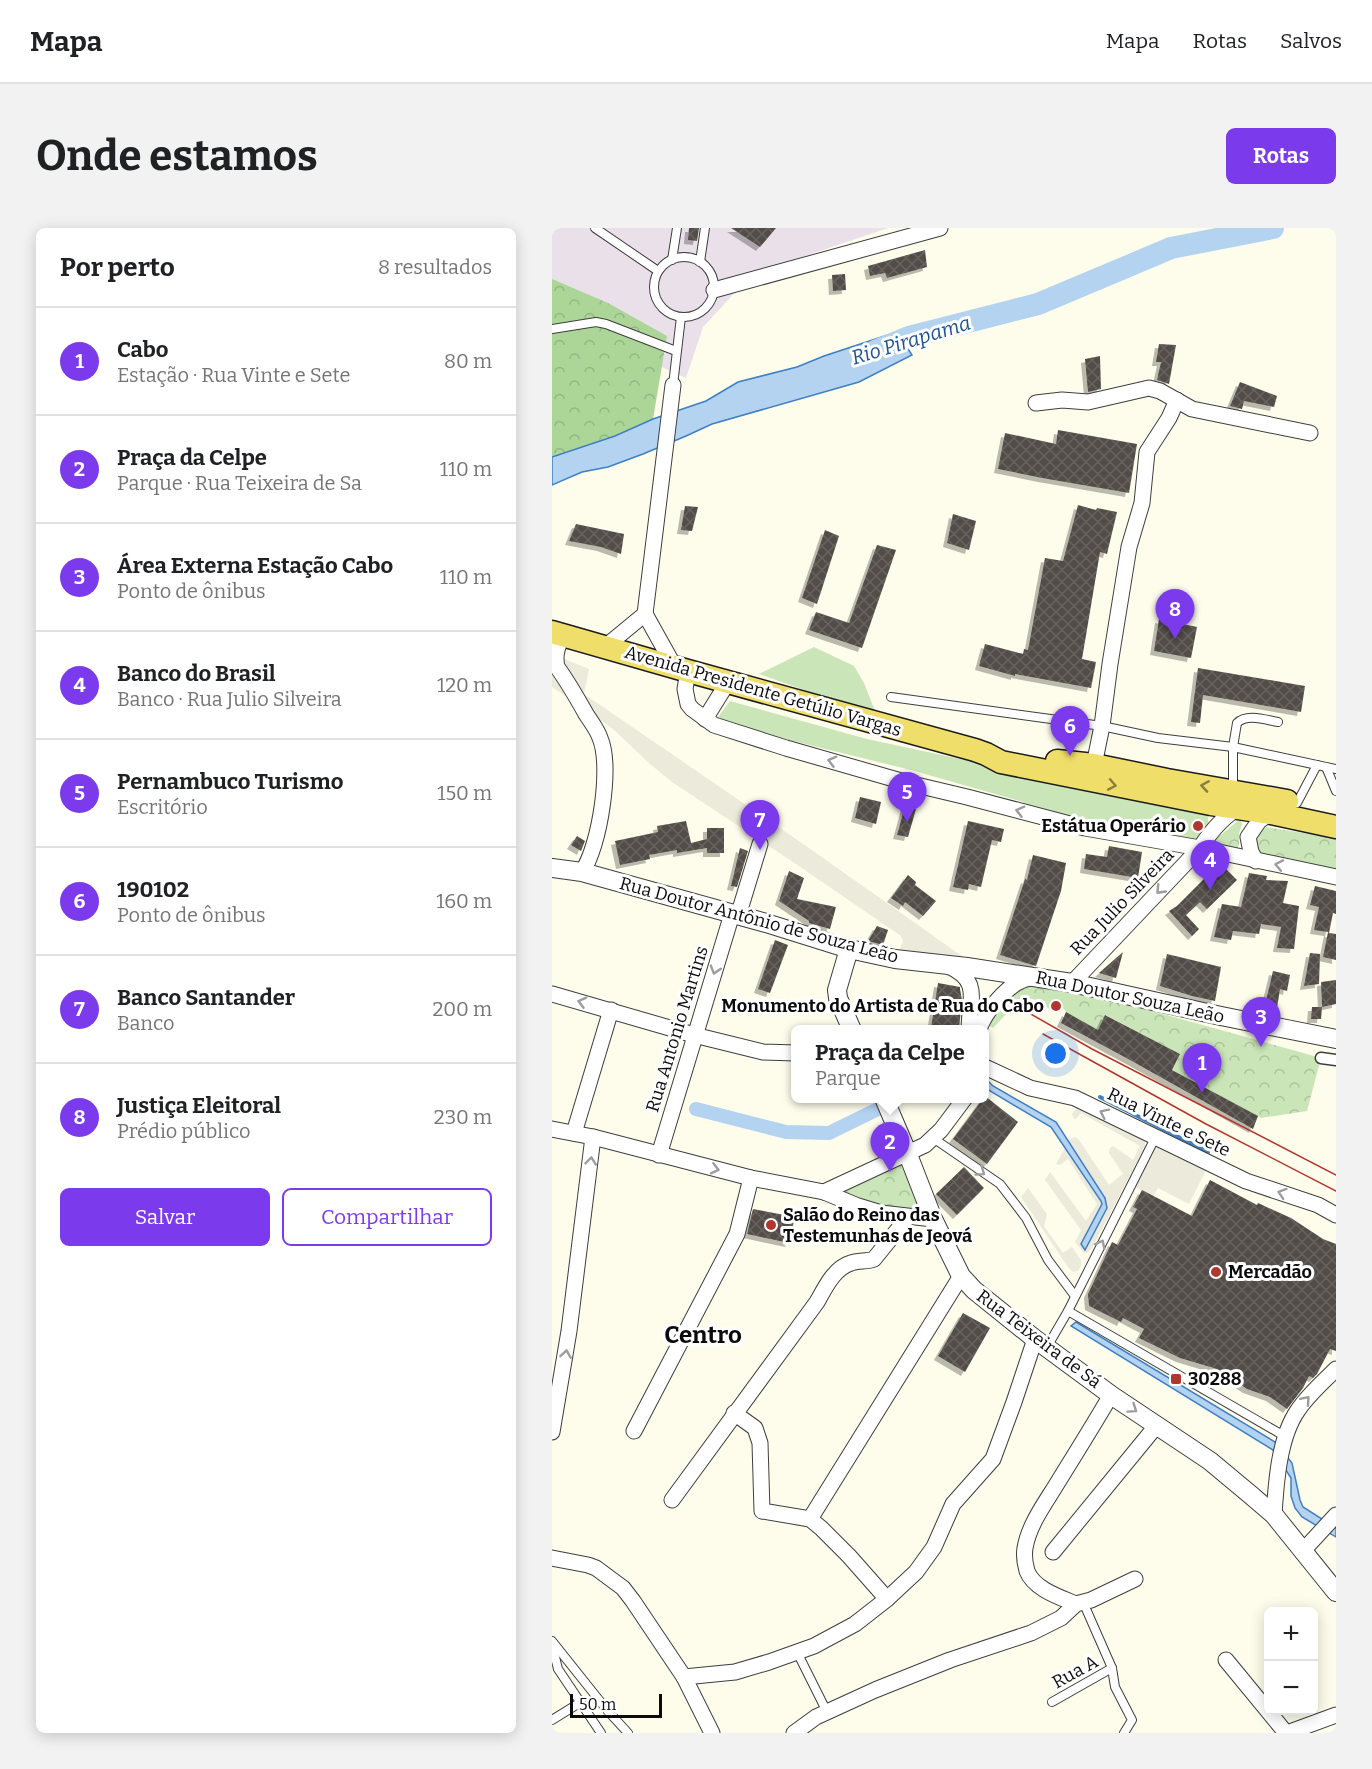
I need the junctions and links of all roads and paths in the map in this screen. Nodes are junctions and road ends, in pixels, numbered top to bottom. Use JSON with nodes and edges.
{"nodes":[{"id":1,"x":595,"y":228,"type":"edge"},
{"id":2,"x":677,"y":228,"type":"edge"},
{"id":3,"x":705,"y":228,"type":"edge"},
{"id":4,"x":939,"y":228,"type":"edge"},
{"id":5,"x":672,"y":260,"type":"junction"},
{"id":6,"x":700,"y":262,"type":"junction"},
{"id":7,"x":658,"y":272,"type":"junction"},
{"id":8,"x":714,"y":290,"type":"junction"},
{"id":9,"x":681,"y":317,"type":"junction"},
{"id":10,"x":552,"y":329,"type":"edge"},
{"id":11,"x":676,"y":351,"type":"junction"},
{"id":12,"x":673,"y":385,"type":"joint"},
{"id":13,"x":1177,"y":400,"type":"junction"},
{"id":14,"x":1036,"y":404,"type":"dead end"},
{"id":15,"x":1310,"y":433,"type":"dead end"},
{"id":16,"x":645,"y":614,"type":"junction"},
{"id":17,"x":558,"y":633,"type":"edge"},
{"id":18,"x":605,"y":647,"type":"junction"},
{"id":19,"x":681,"y":669,"type":"junction"},
{"id":20,"x":728,"y":681,"type":"junction"},
{"id":21,"x":891,"y":697,"type":"dead end"},
{"id":22,"x":705,"y":719,"type":"junction"},
{"id":23,"x":1278,"y":722,"type":"dead end"},
{"id":24,"x":1102,"y":726,"type":"junction"},
{"id":25,"x":1233,"y":747,"type":"junction"},
{"id":26,"x":975,"y":750,"type":"junction"},
{"id":27,"x":1094,"y":765,"type":"junction"},
{"id":28,"x":1321,"y":766,"type":"junction"},
{"id":29,"x":1336,"y":769,"type":"edge"},
{"id":30,"x":1336,"y":791,"type":"edge"},
{"id":31,"x":1234,"y":800,"type":"junction"},
{"id":32,"x":1297,"y":803,"type":"junction"},
{"id":33,"x":1267,"y":804,"type":"junction"},
{"id":34,"x":1336,"y":812,"type":"edge"},
{"id":35,"x":1336,"y":827,"type":"edge"},
{"id":36,"x":760,"y":844,"type":"dead end"},
{"id":37,"x":1200,"y":848,"type":"junction"},
{"id":38,"x":1256,"y":861,"type":"junction"},
{"id":39,"x":554,"y":867,"type":"edge"},
{"id":40,"x":582,"y":872,"type":"junction"},
{"id":41,"x":1336,"y":877,"type":"edge"},
{"id":42,"x":735,"y":915,"type":"junction"},
{"id":43,"x":849,"y":949,"type":"junction"},
{"id":44,"x":944,"y":965,"type":"junction"},
{"id":45,"x":967,"y":967,"type":"joint"},
{"id":46,"x":1035,"y":977,"type":"junction"},
{"id":47,"x":1072,"y":983,"type":"junction"},
{"id":48,"x":552,"y":994,"type":"edge"},
{"id":49,"x":611,"y":1010,"type":"junction"},
{"id":50,"x":850,"y":1025,"type":"edge"},
{"id":51,"x":969,"y":1025,"type":"edge"},
{"id":52,"x":981,"y":1025,"type":"edge"},
{"id":53,"x":694,"y":1035,"type":"junction"},
{"id":54,"x":1333,"y":1037,"type":"edge"},
{"id":55,"x":791,"y":1053,"type":"edge"},
{"id":56,"x":1321,"y":1058,"type":"dead end"},
{"id":57,"x":1336,"y":1060,"type":"edge"},
{"id":58,"x":989,"y":1069,"type":"edge"},
{"id":59,"x":886,"y":1103,"type":"edge"},
{"id":60,"x":960,"y":1103,"type":"edge"},
{"id":61,"x":552,"y":1129,"type":"edge"},
{"id":62,"x":574,"y":1134,"type":"junction"},
{"id":63,"x":593,"y":1137,"type":"junction"},
{"id":64,"x":933,"y":1138,"type":"junction"},
{"id":65,"x":1155,"y":1138,"type":"junction"},
{"id":66,"x":907,"y":1152,"type":"junction"},
{"id":67,"x":659,"y":1155,"type":"junction"},
{"id":68,"x":751,"y":1178,"type":"junction"},
{"id":69,"x":824,"y":1192,"type":"junction"},
{"id":70,"x":1336,"y":1215,"type":"edge"},
{"id":71,"x":908,"y":1217,"type":"junction"},
{"id":72,"x":933,"y":1219,"type":"junction"},
{"id":73,"x":961,"y":1276,"type":"junction"},
{"id":74,"x":1075,"y":1296,"type":"junction"},
{"id":75,"x":1068,"y":1311,"type":"junction"},
{"id":76,"x":1041,"y":1343,"type":"junction"},
{"id":77,"x":1336,"y":1369,"type":"edge"},
{"id":78,"x":1111,"y":1395,"type":"junction"},
{"id":79,"x":734,"y":1413,"type":"junction"},
{"id":80,"x":1157,"y":1425,"type":"junction"},
{"id":81,"x":634,"y":1431,"type":"dead end"},
{"id":82,"x":552,"y":1432,"type":"edge"},
{"id":83,"x":1286,"y":1437,"type":"junction"},
{"id":84,"x":1276,"y":1487,"type":"junction"},
{"id":85,"x":1252,"y":1496,"type":"junction"},
{"id":86,"x":672,"y":1500,"type":"dead end"},
{"id":87,"x":1274,"y":1515,"type":"junction"},
{"id":88,"x":1332,"y":1519,"type":"edge"},
{"id":89,"x":810,"y":1520,"type":"junction"},
{"id":90,"x":1053,"y":1552,"type":"dead end"},
{"id":91,"x":1302,"y":1552,"type":"junction"},
{"id":92,"x":552,"y":1558,"type":"edge"},
{"id":93,"x":1135,"y":1579,"type":"dead end"},
{"id":94,"x":1336,"y":1592,"type":"edge"},
{"id":95,"x":887,"y":1599,"type":"junction"},
{"id":96,"x":1079,"y":1603,"type":"junction"},
{"id":97,"x":552,"y":1642,"type":"edge"},
{"id":98,"x":797,"y":1652,"type":"junction"},
{"id":99,"x":1226,"y":1660,"type":"dead end"},
{"id":100,"x":1112,"y":1668,"type":"junction"},
{"id":101,"x":684,"y":1677,"type":"junction"},
{"id":102,"x":580,"y":1702,"type":"junction"},
{"id":103,"x":1052,"y":1702,"type":"dead end"},
{"id":104,"x":827,"y":1712,"type":"junction"},
{"id":105,"x":1336,"y":1716,"type":"edge"},
{"id":106,"x":552,"y":1720,"type":"edge"},
{"id":107,"x":601,"y":1733,"type":"edge"},
{"id":108,"x":627,"y":1733,"type":"edge"},
{"id":109,"x":712,"y":1733,"type":"edge"},
{"id":110,"x":794,"y":1733,"type":"edge"},
{"id":111,"x":1124,"y":1733,"type":"edge"},
{"id":112,"x":1286,"y":1733,"type":"edge"}],
"edges":[{"from":1,"to":7,"type":"lane"},
{"from":2,"to":5,"type":"lane"},
{"from":3,"to":6,"type":"lane"},
{"from":4,"to":8,"type":"street"},
{"from":5,"to":6,"type":"lane"},
{"from":5,"to":7,"type":"lane"},
{"from":6,"to":8,"type":"lane"},
{"from":7,"to":9,"type":"lane"},
{"from":8,"to":9,"type":"lane"},
{"from":9,"to":11,"type":"lane"},
{"from":10,"to":11,"type":"lane"},
{"from":11,"to":12,"type":"lane"},
{"from":12,"to":16,"type":"street"},
{"from":13,"to":14,"type":"street"},
{"from":13,"to":15,"type":"street"},
{"from":13,"to":24,"type":"street"},
{"from":16,"to":18,"type":"street"},
{"from":16,"to":19,"type":"street"},
{"from":17,"to":18,"type":"main road","name":"Avenida Presidente Getúlio Vargas"},
{"from":17,"to":40,"type":"street"},
{"from":18,"to":19,"type":"main road","name":"Avenida Presidente Getúlio Vargas"},
{"from":19,"to":20,"type":"main road","name":"Avenida Presidente Getúlio Vargas"},
{"from":19,"to":22,"type":"street"},
{"from":20,"to":22,"type":"street"},
{"from":20,"to":26,"type":"main road","name":"Avenida Presidente Getúlio Vargas"},
{"from":21,"to":24,"type":"lane"},
{"from":37,"to":22,"type":"street","one_way":true},
{"from":23,"to":25,"type":"lane"},
{"from":24,"to":25,"type":"lane"},
{"from":24,"to":27,"type":"street"},
{"from":25,"to":28,"type":"lane"},
{"from":25,"to":31,"type":"lane"},
{"from":26,"to":27,"type":"main road","name":"Avenida Presidente Getúlio Vargas"},
{"from":26,"to":31,"type":"main road","name":"Avenida Presidente Getúlio Vargas","one_way":true},
{"from":31,"to":27,"type":"main road","name":"Avenida Presidente Getúlio Vargas","one_way":true},
{"from":28,"to":29,"type":"lane"},
{"from":28,"to":30,"type":"lane"},
{"from":28,"to":32,"type":"lane"},
{"from":31,"to":33,"type":"main road","name":"Avenida Presidente Getúlio Vargas"},
{"from":31,"to":37,"type":"street","name":"Rua Julio Silveira"},
{"from":32,"to":33,"type":"main road","name":"Avenida Presidente Getúlio Vargas"},
{"from":32,"to":34,"type":"main road","name":"Avenida Presidente Getúlio Vargas"},
{"from":33,"to":35,"type":"main road","name":"Avenida Presidente Getúlio Vargas"},
{"from":33,"to":38,"type":"street"},
{"from":36,"to":42,"type":"street","name":"Rua Antonio Martins"},
{"from":37,"to":38,"type":"street"},
{"from":37,"to":47,"type":"street","name":"Rua Julio Silveira","one_way":true},
{"from":41,"to":38,"type":"street","one_way":true},
{"from":39,"to":40,"type":"street","name":"Rua Doutor Antônio de Souza Leão"},
{"from":40,"to":42,"type":"street","name":"Rua Doutor Antônio de Souza Leão"},
{"from":42,"to":43,"type":"street","name":"Rua Doutor Antônio de Souza Leão"},
{"from":42,"to":53,"type":"street","name":"Rua Antonio Martins","one_way":true},
{"from":43,"to":44,"type":"street","name":"Rua Doutor Antônio de Souza Leão"},
{"from":43,"to":50,"type":"street"},
{"from":44,"to":45,"type":"street","name":"Rua Doutor Antônio de Souza Leão"},
{"from":44,"to":51,"type":"street"},
{"from":45,"to":46,"type":"street","name":"Rua Doutor Souza Leão"},
{"from":46,"to":47,"type":"street","name":"Rua Doutor Souza Leão"},
{"from":46,"to":52,"type":"street"},
{"from":47,"to":54,"type":"street","name":"Rua Doutor Souza Leão"},
{"from":49,"to":48,"type":"street","one_way":true},
{"from":49,"to":53,"type":"street"},
{"from":49,"to":62,"type":"street"},
{"from":53,"to":55,"type":"street"},
{"from":53,"to":67,"type":"street","name":"Rua Antonio Martins"},
{"from":56,"to":57,"type":"street"},
{"from":65,"to":58,"type":"street","name":"Rua Vinte e Sete","one_way":true},
{"from":59,"to":66,"type":"street","name":"Rua Teixeira de Sá"},
{"from":60,"to":64,"type":"street"},
{"from":61,"to":62,"type":"street"},
{"from":62,"to":63,"type":"street"},
{"from":63,"to":67,"type":"street"},
{"from":82,"to":63,"type":"street","one_way":true},
{"from":64,"to":66,"type":"street"},
{"from":64,"to":74,"type":"lane","one_way":true},
{"from":70,"to":65,"type":"street","name":"Rua Vinte e Sete","one_way":true},
{"from":74,"to":65,"type":"lane","one_way":true},
{"from":66,"to":69,"type":"street"},
{"from":66,"to":72,"type":"street","name":"Rua Teixeira de Sá"},
{"from":67,"to":68,"type":"street","one_way":true},
{"from":68,"to":69,"type":"street"},
{"from":68,"to":81,"type":"street"},
{"from":69,"to":71,"type":"street"},
{"from":71,"to":72,"type":"street"},
{"from":71,"to":79,"type":"street"},
{"from":72,"to":73,"type":"street","name":"Rua Teixeira de Sá"},
{"from":73,"to":76,"type":"street","name":"Rua Teixeira de Sá"},
{"from":73,"to":89,"type":"street"},
{"from":74,"to":75,"type":"lane"},
{"from":75,"to":76,"type":"lane"},
{"from":75,"to":83,"type":"lane"},
{"from":76,"to":78,"type":"street","name":"Rua Teixeira de Sá"},
{"from":76,"to":95,"type":"street"},
{"from":83,"to":77,"type":"street","one_way":true},
{"from":78,"to":80,"type":"street","name":"Rua Teixeira de Sá","one_way":true},
{"from":78,"to":96,"type":"street"},
{"from":79,"to":86,"type":"street"},
{"from":79,"to":89,"type":"street"},
{"from":80,"to":85,"type":"street","name":"Rua Teixeira de Sá"},
{"from":80,"to":90,"type":"street"},
{"from":83,"to":84,"type":"street"},
{"from":84,"to":85,"type":"street"},
{"from":84,"to":87,"type":"street"},
{"from":85,"to":87,"type":"street","name":"Rua Teixeira de Sá"},
{"from":87,"to":91,"type":"street","name":"Rua Teixeira de Sá"},
{"from":88,"to":91,"type":"street"},
{"from":89,"to":95,"type":"street"},
{"from":91,"to":94,"type":"street","name":"Rua Teixeira de Sá"},
{"from":92,"to":101,"type":"street"},
{"from":93,"to":96,"type":"street"},
{"from":95,"to":98,"type":"street"},
{"from":96,"to":100,"type":"lane"},
{"from":96,"to":104,"type":"street"},
{"from":97,"to":102,"type":"lane"},
{"from":97,"to":108,"type":"lane"},
{"from":98,"to":101,"type":"street"},
{"from":98,"to":104,"type":"lane"},
{"from":99,"to":112,"type":"street"},
{"from":100,"to":103,"type":"lane","name":"Rua A"},
{"from":100,"to":111,"type":"lane"},
{"from":101,"to":109,"type":"street"},
{"from":102,"to":106,"type":"lane"},
{"from":102,"to":107,"type":"lane"},
{"from":104,"to":110,"type":"street"},
{"from":105,"to":112,"type":"street"}]}
